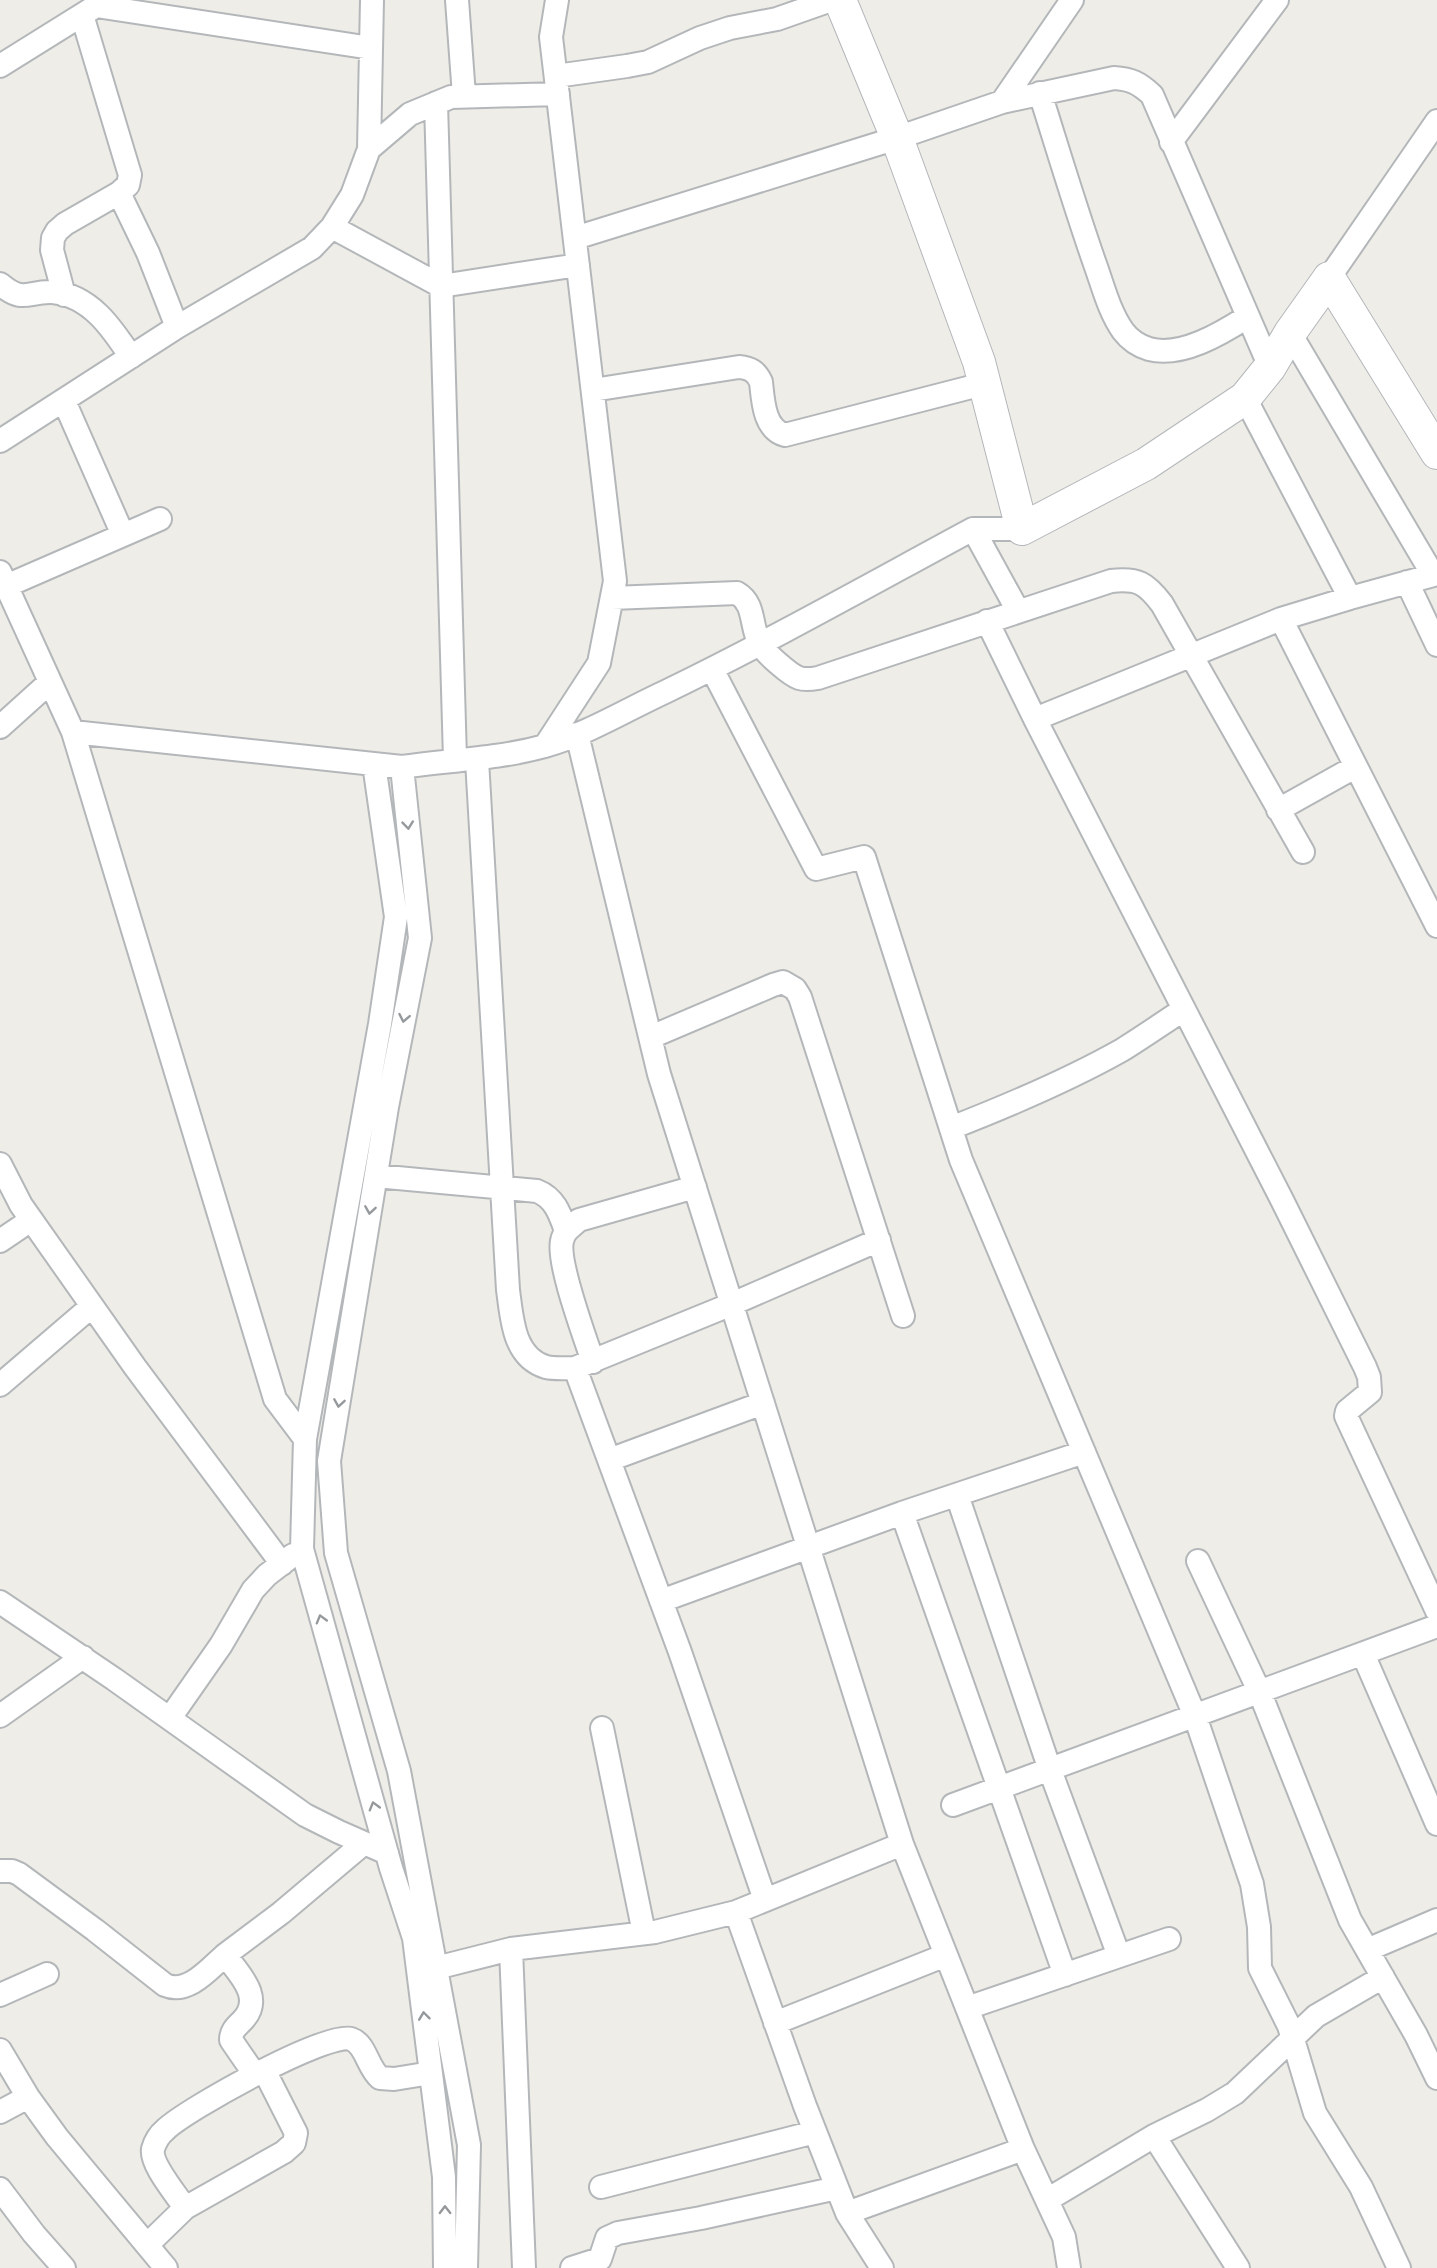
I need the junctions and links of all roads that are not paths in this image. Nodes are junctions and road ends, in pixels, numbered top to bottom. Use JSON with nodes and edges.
{"nodes":[{"id":1,"x":372,"y":0,"type":"edge"},
{"id":2,"x":457,"y":0,"type":"edge"},
{"id":3,"x":557,"y":0,"type":"edge"},
{"id":4,"x":831,"y":0,"type":"edge"},
{"id":5,"x":840,"y":0,"type":"edge"},
{"id":6,"x":1072,"y":0,"type":"edge"},
{"id":7,"x":1277,"y":0,"type":"edge"},
{"id":8,"x":94,"y":7,"type":"edge"},
{"id":9,"x":370,"y":48,"type":"junction"},
{"id":10,"x":0,"y":66,"type":"edge"},
{"id":11,"x":557,"y":85,"type":"junction"},
{"id":12,"x":1040,"y":93,"type":"junction"},
{"id":13,"x":464,"y":96,"type":"junction"},
{"id":14,"x":1002,"y":102,"type":"junction"},
{"id":15,"x":435,"y":104,"type":"junction"},
{"id":16,"x":1437,"y":121,"type":"edge"},
{"id":17,"x":897,"y":138,"type":"junction"},
{"id":18,"x":1171,"y":142,"type":"junction"},
{"id":19,"x":369,"y":149,"type":"junction"},
{"id":20,"x":119,"y":193,"type":"junction"},
{"id":21,"x":332,"y":227,"type":"junction"},
{"id":22,"x":575,"y":238,"type":"junction"},
{"id":23,"x":578,"y":265,"type":"junction"},
{"id":24,"x":1329,"y":278,"type":"junction"},
{"id":25,"x":0,"y":285,"type":"edge"},
{"id":26,"x":441,"y":286,"type":"junction"},
{"id":27,"x":64,"y":295,"type":"junction"},
{"id":28,"x":1247,"y":317,"type":"junction"},
{"id":29,"x":177,"y":327,"type":"junction"},
{"id":30,"x":1290,"y":333,"type":"junction"},
{"id":31,"x":131,"y":357,"type":"junction"},
{"id":32,"x":1270,"y":367,"type":"junction"},
{"id":33,"x":983,"y":384,"type":"junction"},
{"id":34,"x":593,"y":390,"type":"junction"},
{"id":35,"x":1245,"y":398,"type":"junction"},
{"id":36,"x":64,"y":401,"type":"junction"},
{"id":37,"x":0,"y":441,"type":"edge"},
{"id":38,"x":1437,"y":453,"type":"edge"},
{"id":39,"x":160,"y":519,"type":"dead end"},
{"id":40,"x":973,"y":529,"type":"junction"},
{"id":41,"x":1022,"y":529,"type":"junction"},
{"id":42,"x":123,"y":535,"type":"junction"},
{"id":43,"x":1435,"y":574,"type":"edge"},
{"id":44,"x":3,"y":579,"type":"edge"},
{"id":45,"x":1407,"y":582,"type":"junction"},
{"id":46,"x":612,"y":598,"type":"junction"},
{"id":47,"x":1350,"y":598,"type":"junction"},
{"id":48,"x":1017,"y":611,"type":"junction"},
{"id":49,"x":1281,"y":620,"type":"junction"},
{"id":50,"x":987,"y":621,"type":"junction"},
{"id":51,"x":760,"y":644,"type":"junction"},
{"id":52,"x":1437,"y":645,"type":"edge"},
{"id":53,"x":1192,"y":656,"type":"junction"},
{"id":54,"x":712,"y":669,"type":"junction"},
{"id":55,"x":51,"y":682,"type":"junction"},
{"id":56,"x":1035,"y":719,"type":"junction"},
{"id":57,"x":0,"y":727,"type":"edge"},
{"id":58,"x":73,"y":732,"type":"junction"},
{"id":59,"x":577,"y":734,"type":"junction"},
{"id":60,"x":545,"y":746,"type":"junction"},
{"id":61,"x":466,"y":760,"type":"junction"},
{"id":62,"x":374,"y":764,"type":"junction"},
{"id":63,"x":402,"y":767,"type":"junction"},
{"id":64,"x":1355,"y":767,"type":"junction"},
{"id":65,"x":1278,"y":810,"type":"junction"},
{"id":66,"x":1303,"y":852,"type":"dead end"},
{"id":67,"x":1437,"y":926,"type":"edge"},
{"id":68,"x":1183,"y":1010,"type":"junction"},
{"id":69,"x":651,"y":1037,"type":"junction"},
{"id":70,"x":951,"y":1128,"type":"junction"},
{"id":71,"x":0,"y":1164,"type":"edge"},
{"id":72,"x":376,"y":1176,"type":"junction"},
{"id":73,"x":501,"y":1186,"type":"junction"},
{"id":74,"x":695,"y":1187,"type":"junction"},
{"id":75,"x":32,"y":1220,"type":"junction"},
{"id":76,"x":566,"y":1231,"type":"junction"},
{"id":77,"x":879,"y":1240,"type":"junction"},
{"id":78,"x":0,"y":1241,"type":"edge"},
{"id":79,"x":732,"y":1305,"type":"junction"},
{"id":80,"x":92,"y":1306,"type":"junction"},
{"id":81,"x":903,"y":1316,"type":"dead end"},
{"id":82,"x":584,"y":1365,"type":"junction"},
{"id":83,"x":0,"y":1385,"type":"edge"},
{"id":84,"x":763,"y":1403,"type":"junction"},
{"id":85,"x":305,"y":1439,"type":"junction"},
{"id":86,"x":1084,"y":1452,"type":"junction"},
{"id":87,"x":609,"y":1460,"type":"junction"},
{"id":88,"x":957,"y":1495,"type":"junction"},
{"id":89,"x":902,"y":1514,"type":"junction"},
{"id":90,"x":302,"y":1549,"type":"junction"},
{"id":91,"x":809,"y":1549,"type":"junction"},
{"id":92,"x":1198,"y":1561,"type":"dead end"},
{"id":93,"x":282,"y":1564,"type":"junction"},
{"id":94,"x":661,"y":1601,"type":"junction"},
{"id":95,"x":0,"y":1602,"type":"edge"},
{"id":96,"x":1437,"y":1611,"type":"edge"},
{"id":97,"x":1437,"y":1626,"type":"edge"},
{"id":98,"x":1363,"y":1654,"type":"junction"},
{"id":99,"x":83,"y":1657,"type":"junction"},
{"id":100,"x":1260,"y":1692,"type":"junction"},
{"id":101,"x":0,"y":1716,"type":"edge"},
{"id":102,"x":1195,"y":1716,"type":"junction"},
{"id":103,"x":170,"y":1718,"type":"junction"},
{"id":104,"x":602,"y":1728,"type":"dead end"},
{"id":105,"x":1050,"y":1770,"type":"junction"},
{"id":106,"x":999,"y":1788,"type":"junction"},
{"id":107,"x":953,"y":1805,"type":"dead end"},
{"id":108,"x":1437,"y":1824,"type":"edge"},
{"id":109,"x":364,"y":1843,"type":"junction"},
{"id":110,"x":902,"y":1844,"type":"junction"},
{"id":111,"x":387,"y":1852,"type":"junction"},
{"id":112,"x":0,"y":1871,"type":"edge"},
{"id":113,"x":765,"y":1900,"type":"junction"},
{"id":114,"x":736,"y":1912,"type":"junction"},
{"id":115,"x":1437,"y":1920,"type":"edge"},
{"id":116,"x":644,"y":1933,"type":"junction"},
{"id":117,"x":1169,"y":1939,"type":"dead end"},
{"id":118,"x":511,"y":1949,"type":"junction"},
{"id":119,"x":1367,"y":1950,"type":"junction"},
{"id":120,"x":225,"y":1955,"type":"junction"},
{"id":121,"x":946,"y":1956,"type":"junction"},
{"id":122,"x":1119,"y":1956,"type":"junction"},
{"id":123,"x":436,"y":1968,"type":"junction"},
{"id":124,"x":46,"y":1974,"type":"dead end"},
{"id":125,"x":1065,"y":1975,"type":"junction"},
{"id":126,"x":1383,"y":1977,"type":"junction"},
{"id":127,"x":0,"y":1995,"type":"edge"},
{"id":128,"x":967,"y":2008,"type":"junction"},
{"id":129,"x":775,"y":2023,"type":"junction"},
{"id":130,"x":1293,"y":2038,"type":"junction"},
{"id":131,"x":0,"y":2050,"type":"edge"},
{"id":132,"x":259,"y":2072,"type":"junction"},
{"id":133,"x":431,"y":2073,"type":"junction"},
{"id":134,"x":1437,"y":2078,"type":"edge"},
{"id":135,"x":28,"y":2097,"type":"junction"},
{"id":136,"x":0,"y":2112,"type":"edge"},
{"id":137,"x":815,"y":2132,"type":"junction"},
{"id":138,"x":1154,"y":2136,"type":"junction"},
{"id":139,"x":1023,"y":2149,"type":"junction"},
{"id":140,"x":601,"y":2187,"type":"dead end"},
{"id":141,"x":837,"y":2188,"type":"junction"},
{"id":142,"x":0,"y":2189,"type":"edge"},
{"id":143,"x":1047,"y":2200,"type":"junction"},
{"id":144,"x":185,"y":2208,"type":"junction"},
{"id":145,"x":848,"y":2213,"type":"junction"},
{"id":146,"x":147,"y":2245,"type":"junction"},
{"id":147,"x":64,"y":2268,"type":"edge"},
{"id":148,"x":166,"y":2268,"type":"edge"},
{"id":149,"x":445,"y":2268,"type":"edge"},
{"id":150,"x":466,"y":2268,"type":"edge"},
{"id":151,"x":524,"y":2268,"type":"edge"},
{"id":152,"x":572,"y":2268,"type":"edge"},
{"id":153,"x":882,"y":2268,"type":"edge"},
{"id":154,"x":1069,"y":2268,"type":"edge"},
{"id":155,"x":1238,"y":2268,"type":"edge"},
{"id":156,"x":1399,"y":2268,"type":"edge"}],
"edges":[{"from":1,"to":9,"type":"street"},
{"from":2,"to":13,"type":"street"},
{"from":3,"to":11,"type":"street"},
{"from":4,"to":11,"type":"street"},
{"from":5,"to":17,"type":"main road"},
{"from":6,"to":14,"type":"street"},
{"from":7,"to":18,"type":"street"},
{"from":8,"to":9,"type":"street"},
{"from":8,"to":10,"type":"street"},
{"from":8,"to":20,"type":"street"},
{"from":9,"to":19,"type":"street"},
{"from":11,"to":13,"type":"street"},
{"from":11,"to":22,"type":"street"},
{"from":12,"to":14,"type":"street"},
{"from":12,"to":18,"type":"street"},
{"from":12,"to":28,"type":"street"},
{"from":13,"to":15,"type":"street"},
{"from":14,"to":17,"type":"street"},
{"from":15,"to":19,"type":"street"},
{"from":15,"to":26,"type":"street"},
{"from":16,"to":24,"type":"street"},
{"from":17,"to":22,"type":"street"},
{"from":17,"to":33,"type":"main road"},
{"from":18,"to":28,"type":"street"},
{"from":19,"to":21,"type":"street"},
{"from":20,"to":27,"type":"street"},
{"from":20,"to":29,"type":"street"},
{"from":21,"to":26,"type":"street"},
{"from":21,"to":29,"type":"street"},
{"from":22,"to":23,"type":"street"},
{"from":23,"to":26,"type":"street"},
{"from":23,"to":34,"type":"street"},
{"from":24,"to":30,"type":"main road"},
{"from":24,"to":38,"type":"main road"},
{"from":25,"to":27,"type":"street"},
{"from":26,"to":61,"type":"street"},
{"from":27,"to":31,"type":"street"},
{"from":28,"to":32,"type":"street"},
{"from":29,"to":31,"type":"street"},
{"from":30,"to":32,"type":"main road"},
{"from":30,"to":43,"type":"street"},
{"from":31,"to":36,"type":"street"},
{"from":32,"to":35,"type":"main road"},
{"from":33,"to":34,"type":"street"},
{"from":33,"to":41,"type":"main road"},
{"from":34,"to":46,"type":"street"},
{"from":35,"to":41,"type":"main road"},
{"from":35,"to":47,"type":"street"},
{"from":36,"to":37,"type":"street"},
{"from":36,"to":42,"type":"street"},
{"from":39,"to":42,"type":"street"},
{"from":40,"to":41,"type":"street"},
{"from":40,"to":48,"type":"street"},
{"from":40,"to":51,"type":"street"},
{"from":42,"to":44,"type":"street"},
{"from":43,"to":45,"type":"street"},
{"from":44,"to":55,"type":"street"},
{"from":45,"to":47,"type":"street"},
{"from":45,"to":52,"type":"street"},
{"from":46,"to":51,"type":"street"},
{"from":46,"to":60,"type":"street"},
{"from":47,"to":49,"type":"street"},
{"from":48,"to":50,"type":"street"},
{"from":48,"to":53,"type":"street"},
{"from":49,"to":53,"type":"street"},
{"from":49,"to":64,"type":"street"},
{"from":50,"to":51,"type":"street"},
{"from":50,"to":56,"type":"street"},
{"from":51,"to":54,"type":"street"},
{"from":53,"to":56,"type":"street"},
{"from":53,"to":65,"type":"street"},
{"from":54,"to":59,"type":"street"},
{"from":54,"to":70,"type":"street"},
{"from":55,"to":57,"type":"street"},
{"from":55,"to":58,"type":"street"},
{"from":56,"to":68,"type":"street"},
{"from":58,"to":62,"type":"street"},
{"from":58,"to":85,"type":"street"},
{"from":59,"to":60,"type":"street"},
{"from":59,"to":69,"type":"street"},
{"from":60,"to":61,"type":"street"},
{"from":61,"to":63,"type":"street"},
{"from":61,"to":73,"type":"street"},
{"from":62,"to":63,"type":"street"},
{"from":62,"to":85,"type":"street"},
{"from":63,"to":72,"type":"street","one_way":true},
{"from":64,"to":65,"type":"street"},
{"from":64,"to":67,"type":"street"},
{"from":65,"to":66,"type":"street"},
{"from":68,"to":70,"type":"street"},
{"from":68,"to":96,"type":"street"},
{"from":69,"to":74,"type":"street"},
{"from":69,"to":77,"type":"street"},
{"from":70,"to":86,"type":"street"},
{"from":71,"to":75,"type":"street"},
{"from":72,"to":73,"type":"street"},
{"from":72,"to":123,"type":"street","one_way":true},
{"from":73,"to":76,"type":"street"},
{"from":73,"to":82,"type":"street"},
{"from":74,"to":76,"type":"street"},
{"from":74,"to":79,"type":"street"},
{"from":75,"to":78,"type":"street"},
{"from":75,"to":80,"type":"street"},
{"from":76,"to":82,"type":"street"},
{"from":77,"to":79,"type":"street"},
{"from":77,"to":81,"type":"street"},
{"from":79,"to":82,"type":"street"},
{"from":79,"to":84,"type":"street"},
{"from":80,"to":83,"type":"street"},
{"from":80,"to":93,"type":"street"},
{"from":82,"to":87,"type":"street"},
{"from":84,"to":87,"type":"street"},
{"from":84,"to":91,"type":"street"},
{"from":85,"to":90,"type":"street"},
{"from":86,"to":88,"type":"street"},
{"from":86,"to":102,"type":"street"},
{"from":87,"to":94,"type":"street"},
{"from":88,"to":89,"type":"street"},
{"from":88,"to":105,"type":"street"},
{"from":89,"to":91,"type":"street"},
{"from":89,"to":106,"type":"street"},
{"from":90,"to":93,"type":"street"},
{"from":111,"to":90,"type":"street","one_way":true},
{"from":91,"to":94,"type":"street"},
{"from":91,"to":110,"type":"street"},
{"from":92,"to":100,"type":"street"},
{"from":93,"to":103,"type":"street"},
{"from":94,"to":113,"type":"street"},
{"from":95,"to":99,"type":"street"},
{"from":97,"to":98,"type":"street"},
{"from":98,"to":100,"type":"street"},
{"from":98,"to":108,"type":"street"},
{"from":99,"to":101,"type":"street"},
{"from":99,"to":103,"type":"street"},
{"from":100,"to":102,"type":"street"},
{"from":100,"to":119,"type":"street"},
{"from":102,"to":105,"type":"street"},
{"from":102,"to":130,"type":"street"},
{"from":103,"to":109,"type":"street"},
{"from":104,"to":116,"type":"street"},
{"from":105,"to":106,"type":"street"},
{"from":105,"to":122,"type":"street"},
{"from":106,"to":107,"type":"street"},
{"from":106,"to":125,"type":"street"},
{"from":109,"to":111,"type":"street"},
{"from":109,"to":120,"type":"street"},
{"from":110,"to":113,"type":"street"},
{"from":110,"to":121,"type":"street"},
{"from":133,"to":111,"type":"street","one_way":true},
{"from":112,"to":120,"type":"street"},
{"from":113,"to":114,"type":"street"},
{"from":114,"to":116,"type":"street"},
{"from":114,"to":129,"type":"street"},
{"from":115,"to":119,"type":"street"},
{"from":116,"to":118,"type":"street"},
{"from":117,"to":122,"type":"street"},
{"from":118,"to":123,"type":"street"},
{"from":118,"to":151,"type":"street"},
{"from":119,"to":126,"type":"street"},
{"from":120,"to":132,"type":"street"},
{"from":121,"to":128,"type":"street"},
{"from":121,"to":129,"type":"street"},
{"from":122,"to":125,"type":"street"},
{"from":123,"to":150,"type":"street"},
{"from":124,"to":127,"type":"street"},
{"from":125,"to":128,"type":"street"},
{"from":126,"to":130,"type":"street"},
{"from":126,"to":134,"type":"street"},
{"from":128,"to":139,"type":"street"},
{"from":129,"to":137,"type":"street"},
{"from":130,"to":138,"type":"street"},
{"from":130,"to":156,"type":"street"},
{"from":131,"to":135,"type":"street"},
{"from":132,"to":133,"type":"street"},
{"from":132,"to":144,"type":"street"},
{"from":132,"to":144,"type":"street"},
{"from":149,"to":133,"type":"street","one_way":true},
{"from":135,"to":136,"type":"street"},
{"from":135,"to":146,"type":"street"},
{"from":137,"to":140,"type":"street"},
{"from":137,"to":141,"type":"street"},
{"from":138,"to":143,"type":"street"},
{"from":138,"to":155,"type":"street"},
{"from":139,"to":143,"type":"street"},
{"from":139,"to":145,"type":"street"},
{"from":141,"to":145,"type":"street"},
{"from":141,"to":152,"type":"street"},
{"from":142,"to":147,"type":"street"},
{"from":143,"to":154,"type":"street"},
{"from":144,"to":146,"type":"street"},
{"from":145,"to":153,"type":"street"},
{"from":146,"to":148,"type":"street"}]}
